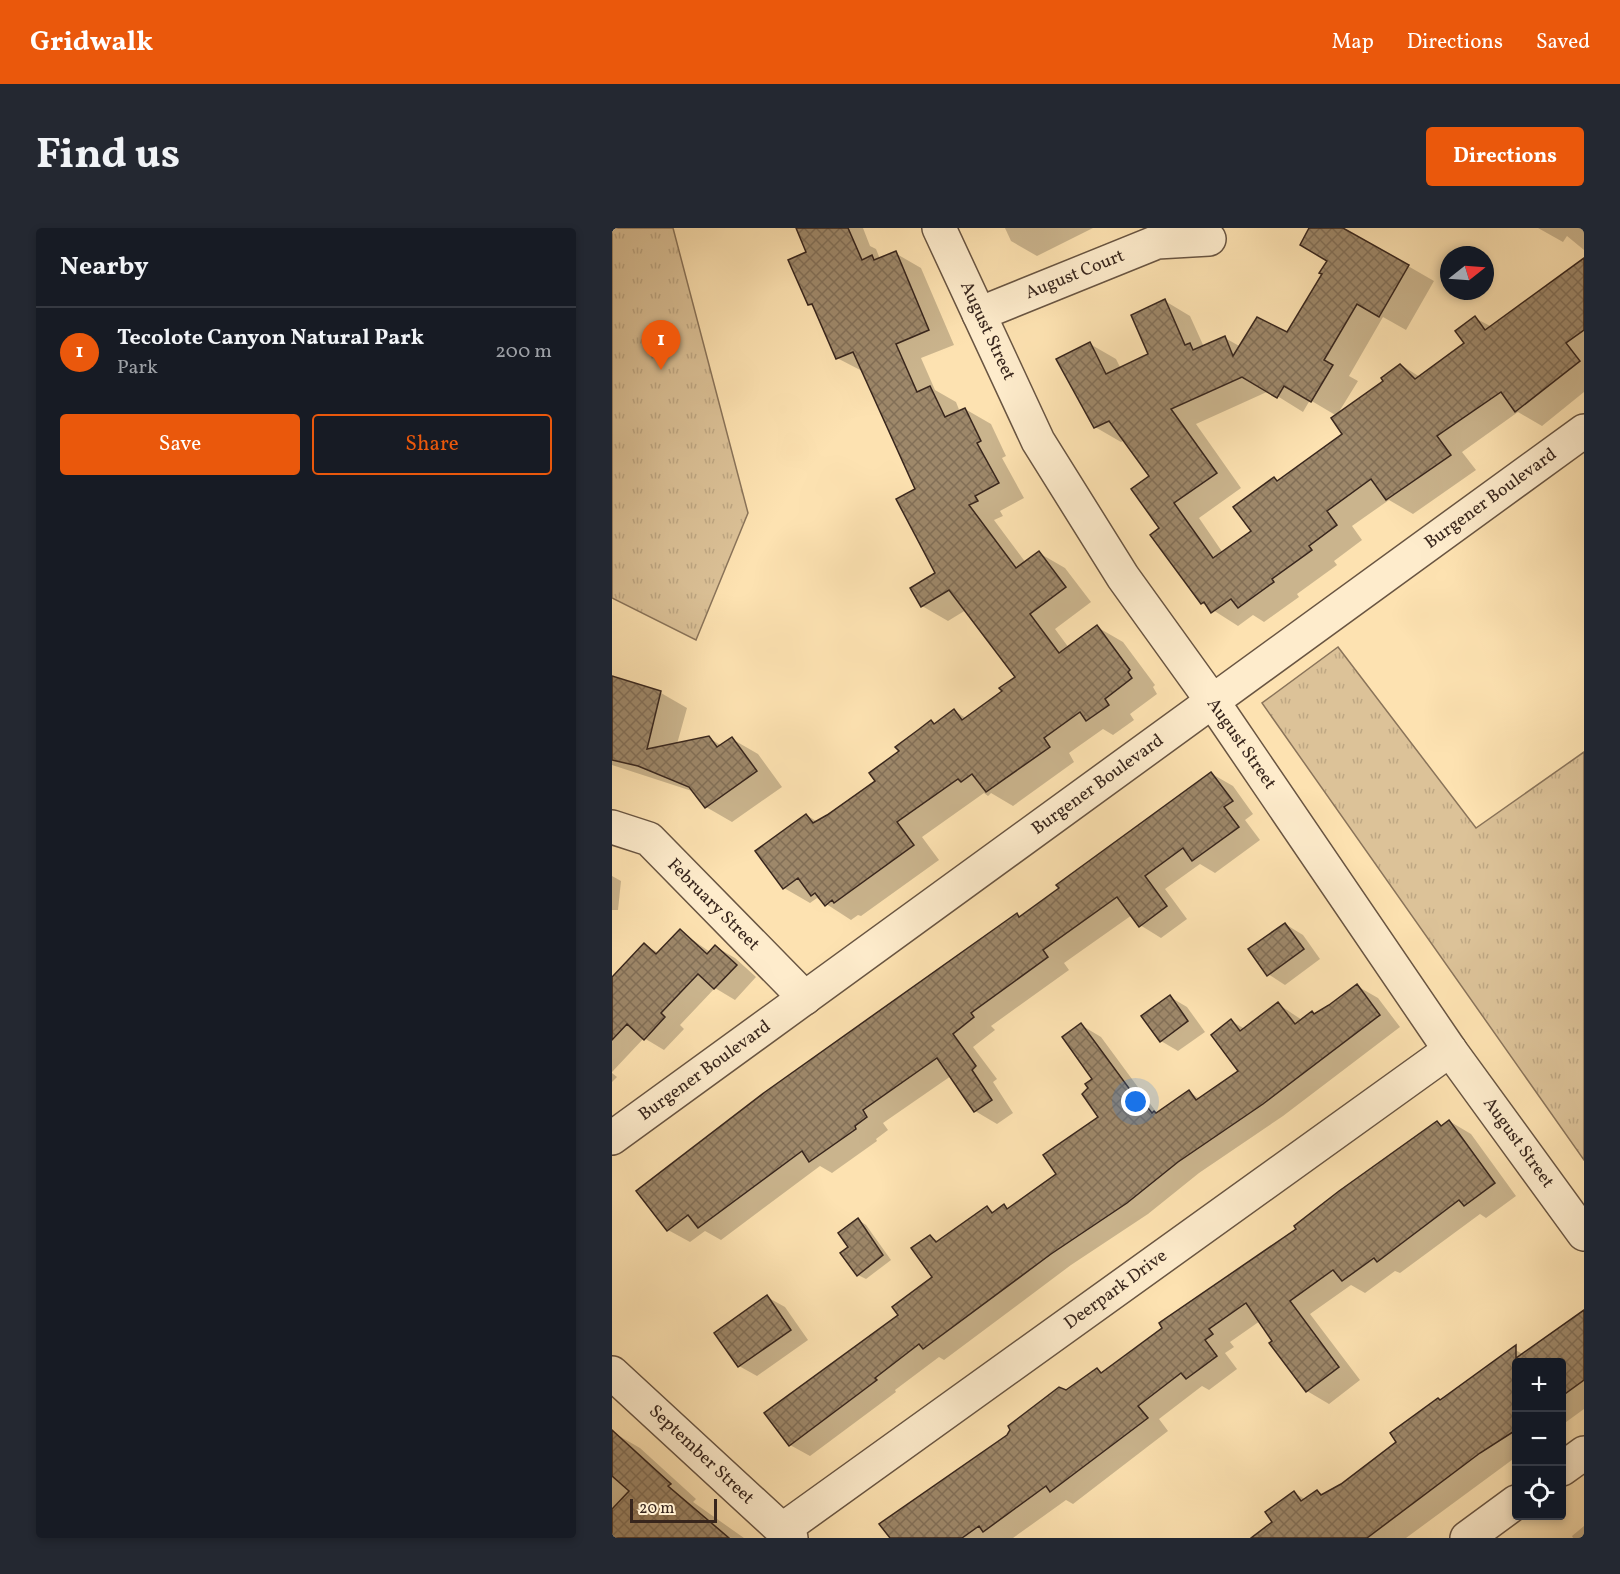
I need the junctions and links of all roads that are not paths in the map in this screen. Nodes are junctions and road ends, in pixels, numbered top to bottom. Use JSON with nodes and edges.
{"nodes":[{"id":1,"x":939,"y":228,"type":"edge"},
{"id":2,"x":1209,"y":239,"type":"dead end"},
{"id":3,"x":979,"y":314,"type":"junction"},
{"id":4,"x":1584,"y":431,"type":"edge"},
{"id":5,"x":1213,"y":702,"type":"junction"},
{"id":6,"x":612,"y":826,"type":"edge"},
{"id":7,"x":806,"y":998,"type":"junction"},
{"id":8,"x":1450,"y":1050,"type":"junction"},
{"id":9,"x":612,"y":1138,"type":"edge"},
{"id":10,"x":1584,"y":1234,"type":"edge"},
{"id":11,"x":612,"y":1372,"type":"edge"},
{"id":12,"x":1584,"y":1453,"type":"edge"},
{"id":13,"x":1566,"y":1466,"type":"edge"},
{"id":14,"x":1512,"y":1505,"type":"edge"},
{"id":15,"x":786,"y":1534,"type":"edge"},
{"id":16,"x":1467,"y":1538,"type":"edge"}],
"edges":[{"from":1,"to":3,"type":"street","name":"August Street"},
{"from":2,"to":3,"type":"street","name":"August Court"},
{"from":3,"to":5,"type":"street","name":"August Street"},
{"from":4,"to":5,"type":"street","name":"Burgener Boulevard"},
{"from":5,"to":7,"type":"street","name":"Burgener Boulevard"},
{"from":5,"to":8,"type":"street","name":"August Street"},
{"from":6,"to":7,"type":"street","name":"February Street"},
{"from":7,"to":9,"type":"street","name":"Burgener Boulevard"},
{"from":8,"to":10,"type":"street","name":"August Street"},
{"from":8,"to":15,"type":"street","name":"Deerpark Drive"},
{"from":11,"to":15,"type":"street","name":"September Street"},
{"from":12,"to":13,"type":"street"},
{"from":14,"to":16,"type":"street"}]}
